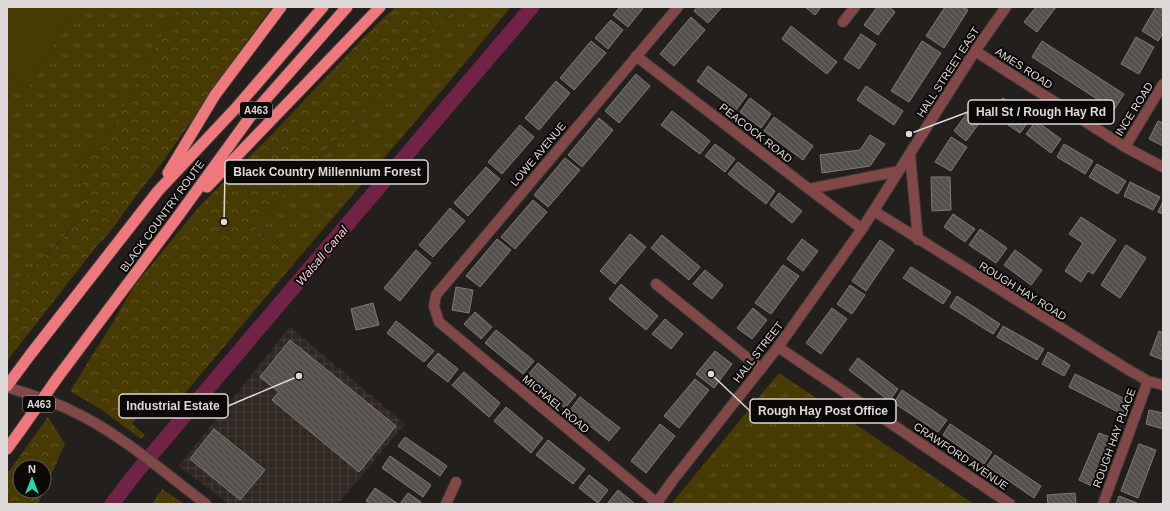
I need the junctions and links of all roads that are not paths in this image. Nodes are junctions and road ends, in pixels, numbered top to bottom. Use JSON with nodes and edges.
{"nodes":[{"id":1,"x":281,"y":7,"type":"edge"},
{"id":2,"x":324,"y":7,"type":"edge"},
{"id":3,"x":347,"y":7,"type":"edge"},
{"id":4,"x":380,"y":7,"type":"edge"},
{"id":5,"x":678,"y":7,"type":"edge"},
{"id":6,"x":855,"y":7,"type":"edge"},
{"id":7,"x":1006,"y":7,"type":"edge"},
{"id":8,"x":843,"y":22,"type":"dead end"},
{"id":9,"x":975,"y":51,"type":"junction"},
{"id":10,"x":636,"y":56,"type":"junction"},
{"id":11,"x":1163,"y":84,"type":"edge"},
{"id":12,"x":1125,"y":147,"type":"junction"},
{"id":13,"x":910,"y":154,"type":"junction"},
{"id":14,"x":1163,"y":167,"type":"edge"},
{"id":15,"x":899,"y":172,"type":"junction"},
{"id":16,"x":809,"y":189,"type":"junction"},
{"id":17,"x":158,"y":191,"type":"junction"},
{"id":18,"x":874,"y":211,"type":"junction"},
{"id":19,"x":180,"y":215,"type":"junction"},
{"id":20,"x":862,"y":229,"type":"junction"},
{"id":21,"x":918,"y":240,"type":"junction"},
{"id":22,"x":656,"y":284,"type":"dead end"},
{"id":23,"x":440,"y":322,"type":"joint"},
{"id":24,"x":778,"y":347,"type":"junction"},
{"id":25,"x":761,"y":369,"type":"junction"},
{"id":26,"x":1148,"y":381,"type":"junction"},
{"id":27,"x":7,"y":386,"type":"edge"},
{"id":28,"x":1163,"y":386,"type":"edge"},
{"id":29,"x":7,"y":449,"type":"edge"},
{"id":30,"x":456,"y":482,"type":"dead end"},
{"id":31,"x":206,"y":504,"type":"edge"},
{"id":32,"x":446,"y":504,"type":"edge"},
{"id":33,"x":657,"y":504,"type":"edge"},
{"id":34,"x":1010,"y":504,"type":"edge"},
{"id":35,"x":1103,"y":504,"type":"edge"}],
"edges":[{"from":1,"to":17,"type":"highway"},
{"from":2,"to":17,"type":"highway","name":"BLACK COUNTRY ROUTE","number":"A463"},
{"from":3,"to":19,"type":"highway","name":"BLACK COUNTRY ROUTE","number":"A463"},
{"from":4,"to":19,"type":"highway"},
{"from":5,"to":10,"type":"street","name":"LOWE AVENUE"},
{"from":6,"to":8,"type":"street"},
{"from":7,"to":9,"type":"street","name":"HALL STREET EAST"},
{"from":9,"to":12,"type":"street","name":"AMES ROAD"},
{"from":9,"to":13,"type":"street","name":"HALL STREET EAST"},
{"from":10,"to":16,"type":"street","name":"PEACOCK ROAD"},
{"from":10,"to":23,"type":"street","name":"LOWE AVENUE"},
{"from":11,"to":12,"type":"street","name":"INCE ROAD"},
{"from":12,"to":14,"type":"street","name":"AMES ROAD"},
{"from":13,"to":15,"type":"street","name":"HALL STREET EAST"},
{"from":13,"to":21,"type":"street"},
{"from":15,"to":16,"type":"street"},
{"from":15,"to":18,"type":"street","name":"HALL STREET EAST"},
{"from":16,"to":20,"type":"street","name":"PEACOCK ROAD"},
{"from":17,"to":27,"type":"highway","name":"BLACK COUNTRY ROUTE","number":"A463"},
{"from":18,"to":20,"type":"street","name":"HALL STREET"},
{"from":18,"to":21,"type":"street","name":"ROUGH HAY ROAD"},
{"from":19,"to":29,"type":"highway","name":"BLACK COUNTRY ROUTE","number":"A463","bridge":true},
{"from":20,"to":24,"type":"street","name":"HALL STREET"},
{"from":21,"to":26,"type":"street","name":"ROUGH HAY ROAD"},
{"from":22,"to":25,"type":"street"},
{"from":23,"to":33,"type":"street","name":"MICHAEL ROAD"},
{"from":24,"to":25,"type":"street","name":"HALL STREET"},
{"from":24,"to":34,"type":"street","name":"CRAWFORD AVENUE"},
{"from":25,"to":33,"type":"street","name":"HALL STREET"},
{"from":26,"to":28,"type":"street","name":"ROUGH HAY ROAD"},
{"from":26,"to":35,"type":"street","name":"ROUGH HAY PLACE"},
{"from":27,"to":31,"type":"street"},
{"from":30,"to":32,"type":"street"}]}
